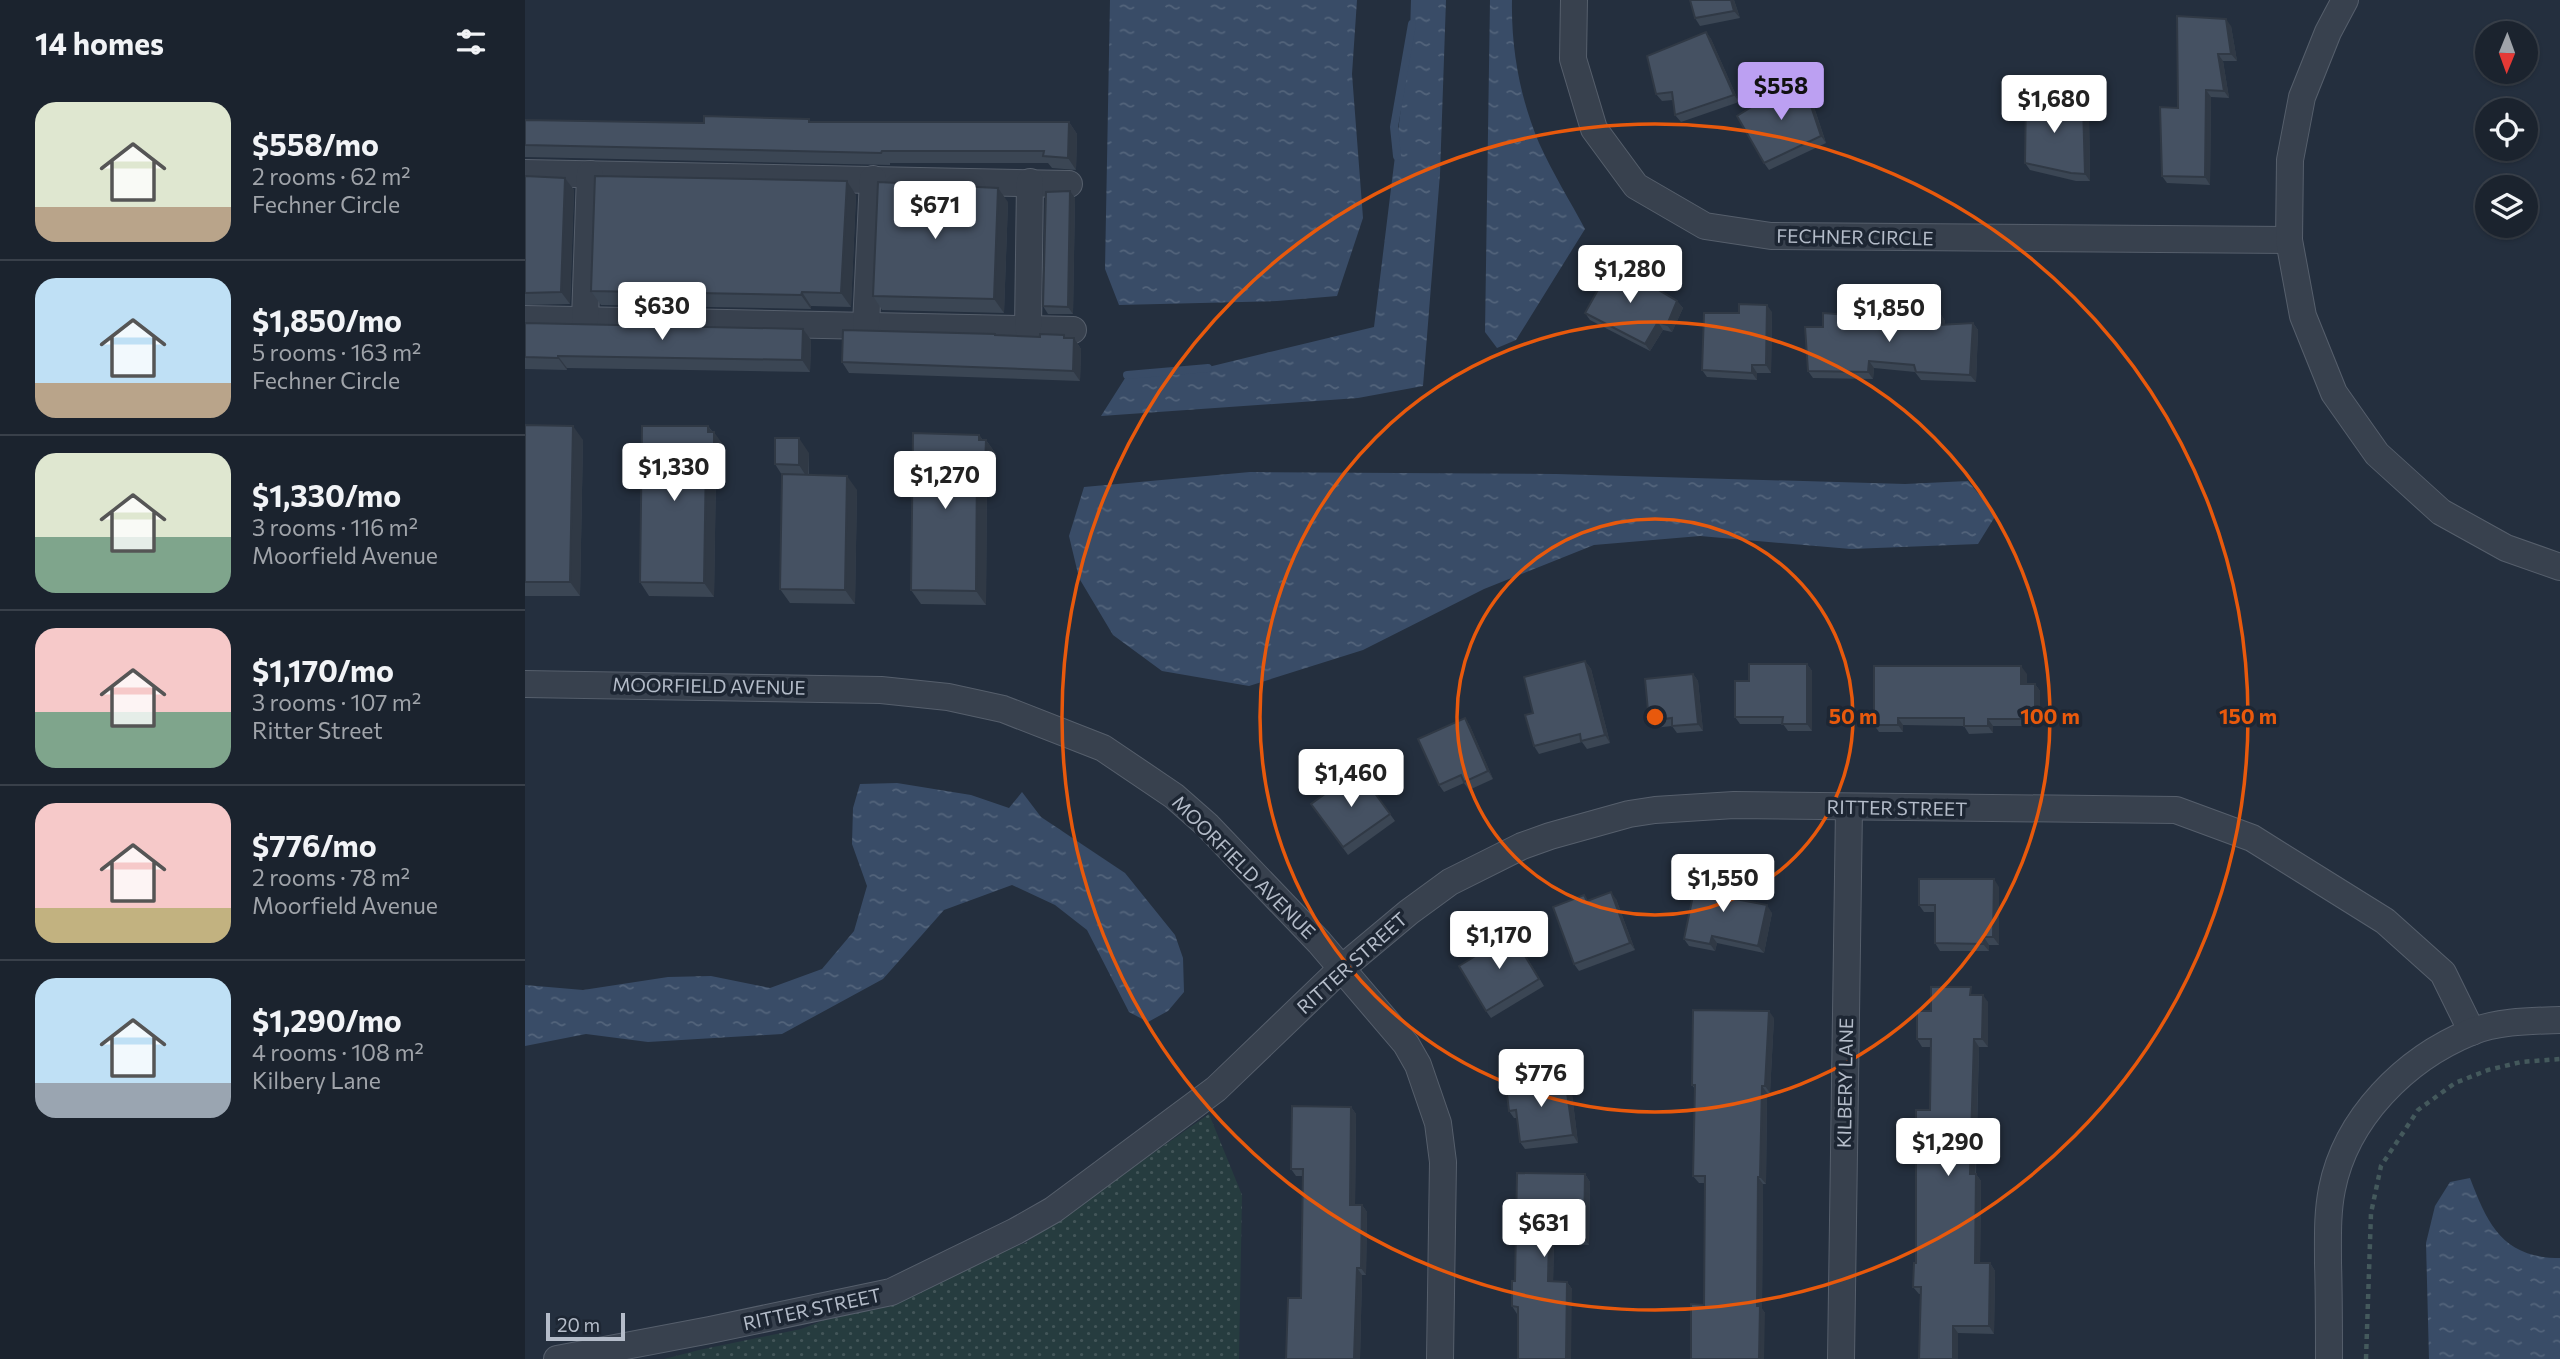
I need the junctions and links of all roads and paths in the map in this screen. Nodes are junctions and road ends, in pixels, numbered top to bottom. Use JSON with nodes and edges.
{"nodes":[{"id":1,"x":1574,"y":0,"type":"edge"},
{"id":2,"x":2345,"y":0,"type":"edge"},
{"id":3,"x":525,"y":173,"type":"edge"},
{"id":4,"x":590,"y":174,"type":"junction"},
{"id":5,"x":873,"y":179,"type":"junction"},
{"id":6,"x":1030,"y":182,"type":"junction"},
{"id":7,"x":1069,"y":184,"type":"dead end"},
{"id":8,"x":2289,"y":240,"type":"junction"},
{"id":9,"x":525,"y":318,"type":"edge"},
{"id":10,"x":585,"y":320,"type":"junction"},
{"id":11,"x":866,"y":325,"type":"junction"},
{"id":12,"x":1028,"y":328,"type":"junction"},
{"id":13,"x":1073,"y":330,"type":"dead end"},
{"id":14,"x":2560,"y":567,"type":"edge"},
{"id":15,"x":525,"y":684,"type":"edge"},
{"id":16,"x":1849,"y":808,"type":"junction"},
{"id":17,"x":1342,"y":968,"type":"junction"},
{"id":18,"x":2560,"y":1020,"type":"edge"},
{"id":19,"x":2472,"y":1032,"type":"junction"},
{"id":20,"x":2560,"y":1059,"type":"edge"},
{"id":21,"x":557,"y":1359,"type":"edge"},
{"id":22,"x":1440,"y":1359,"type":"edge"},
{"id":23,"x":1841,"y":1359,"type":"edge"},
{"id":24,"x":2329,"y":1359,"type":"edge"},
{"id":25,"x":2366,"y":1359,"type":"edge"}],
"edges":[{"from":1,"to":8,"type":"street","name":"FECHNER CIRCLE"},
{"from":2,"to":8,"type":"street"},
{"from":3,"to":4,"type":"street"},
{"from":4,"to":5,"type":"street"},
{"from":4,"to":10,"type":"street"},
{"from":5,"to":6,"type":"street"},
{"from":5,"to":11,"type":"street"},
{"from":6,"to":7,"type":"street"},
{"from":6,"to":12,"type":"street"},
{"from":8,"to":14,"type":"street"},
{"from":9,"to":10,"type":"street"},
{"from":10,"to":11,"type":"street"},
{"from":11,"to":12,"type":"street"},
{"from":12,"to":13,"type":"street"},
{"from":15,"to":17,"type":"street","name":"MOORFIELD AVENUE"},
{"from":16,"to":17,"type":"street","name":"RITTER STREET"},
{"from":16,"to":19,"type":"street","name":"RITTER STREET"},
{"from":16,"to":23,"type":"street","name":"KILBERY LANE"},
{"from":17,"to":21,"type":"street","name":"RITTER STREET"},
{"from":17,"to":22,"type":"street","name":"MOORFIELD AVENUE"},
{"from":18,"to":19,"type":"street"},
{"from":19,"to":24,"type":"street"},
{"from":20,"to":25,"type":"path"}]}
